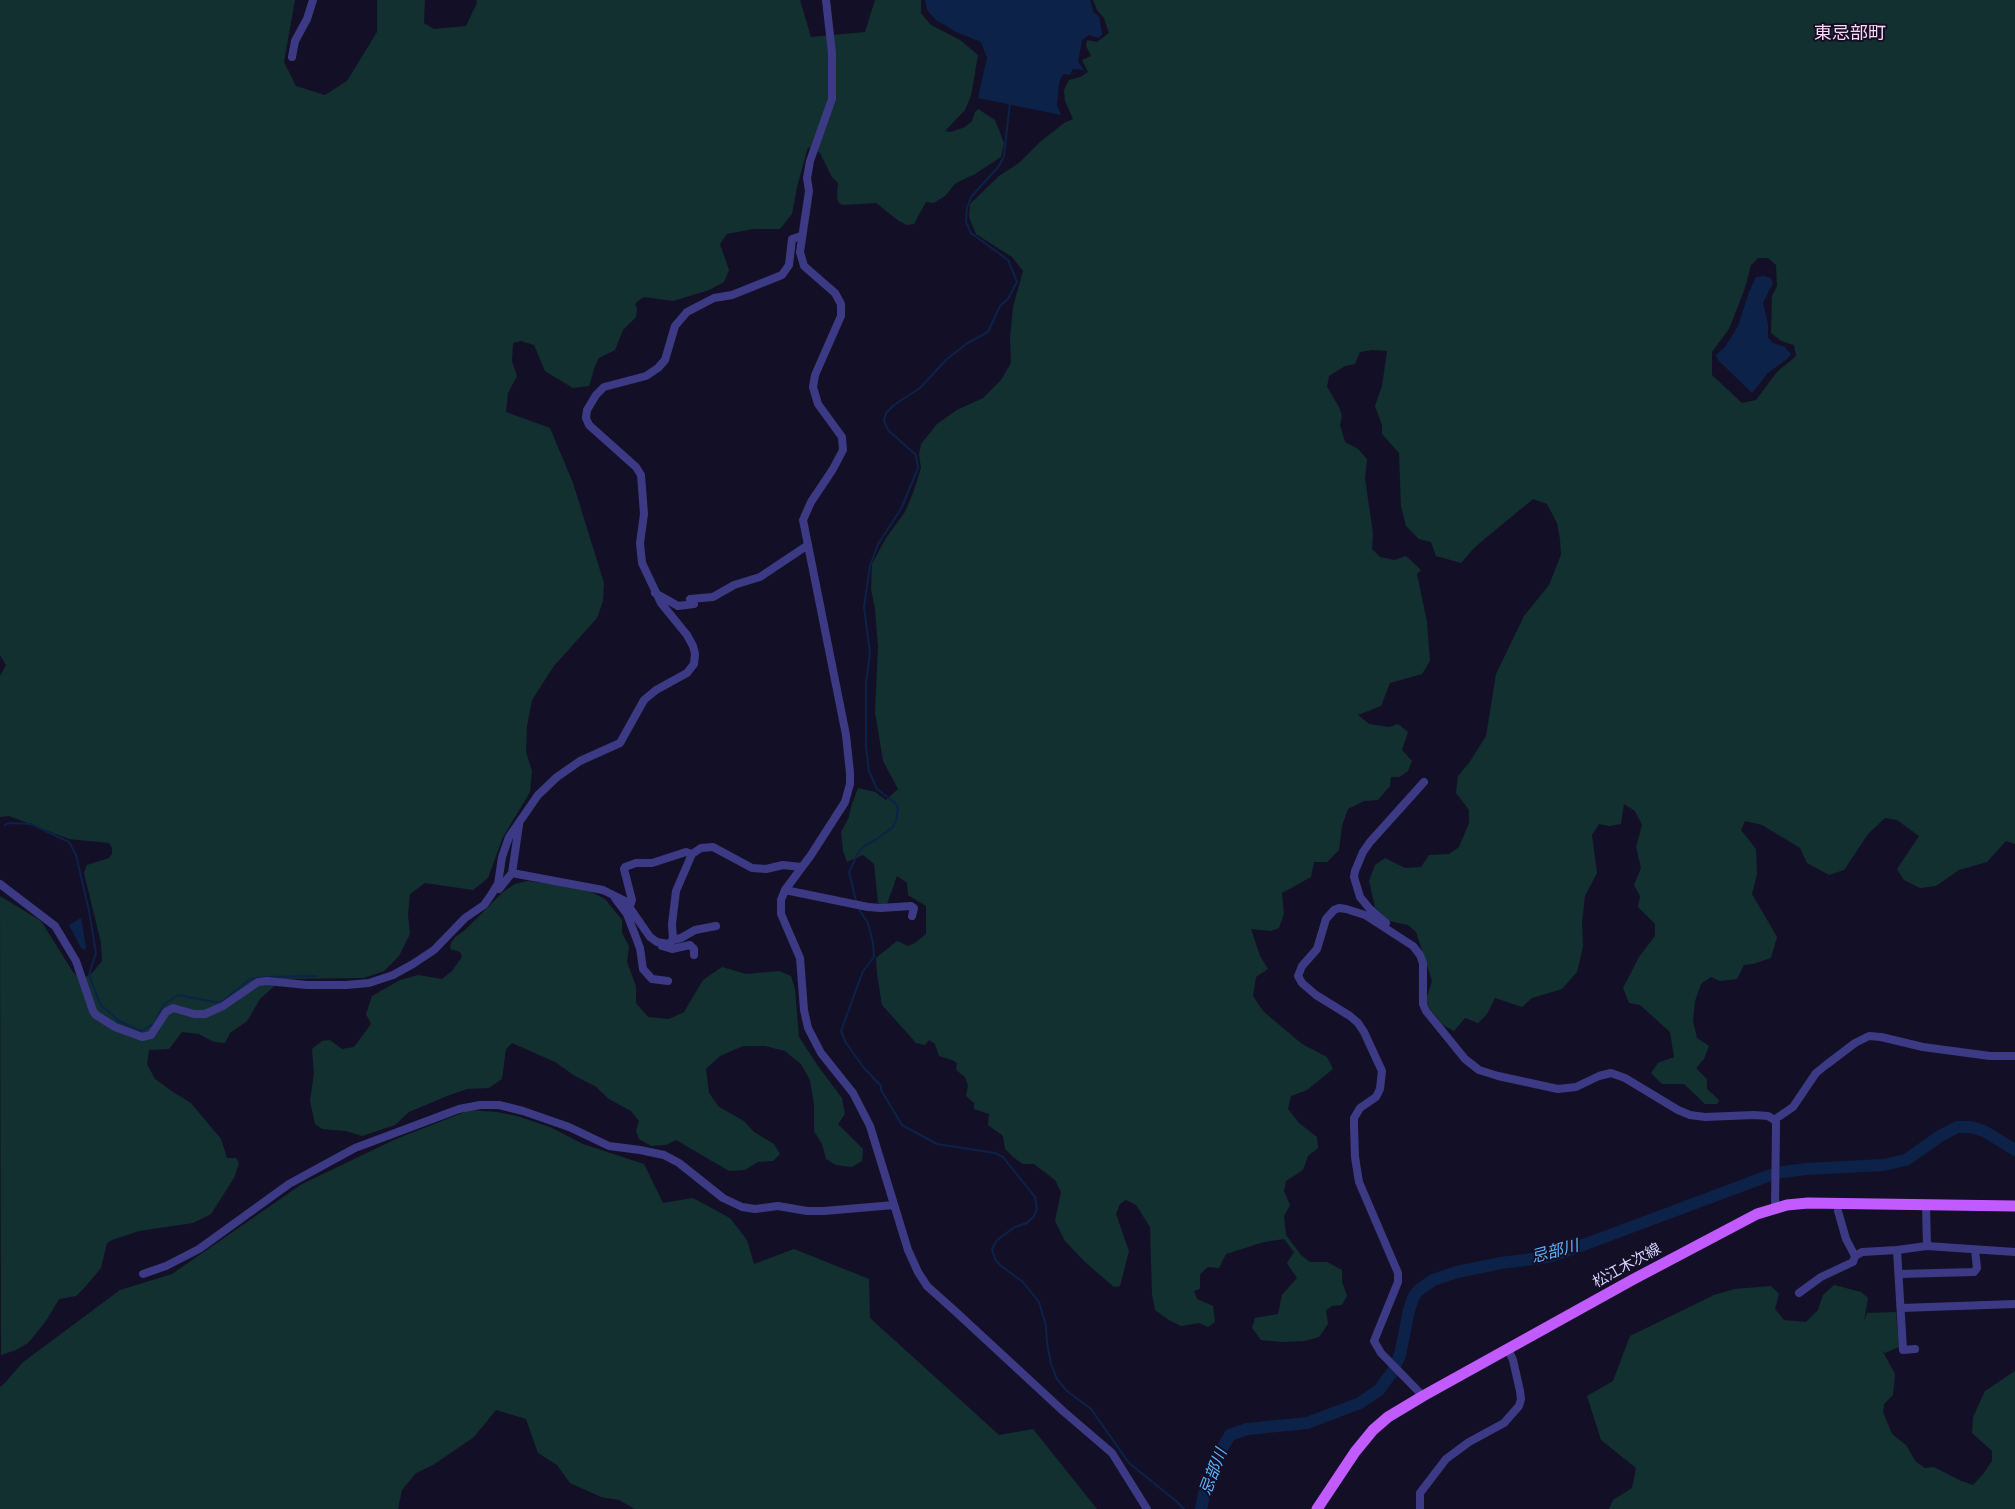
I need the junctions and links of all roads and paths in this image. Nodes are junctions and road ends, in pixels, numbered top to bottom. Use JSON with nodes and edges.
{"nodes":[{"id":1,"x":313,"y":0,"type":"edge"},
{"id":2,"x":826,"y":0,"type":"edge"},
{"id":3,"x":292,"y":57,"type":"dead end"},
{"id":4,"x":801,"y":236,"type":"junction"},
{"id":5,"x":808,"y":545,"type":"junction"},
{"id":6,"x":655,"y":593,"type":"junction"},
{"id":7,"x":1424,"y":782,"type":"dead end"},
{"id":8,"x":519,"y":822,"type":"junction"},
{"id":9,"x":692,"y":854,"type":"junction"},
{"id":10,"x":801,"y":867,"type":"junction"},
{"id":11,"x":512,"y":873,"type":"junction"},
{"id":12,"x":0,"y":884,"type":"edge"},
{"id":13,"x":785,"y":890,"type":"junction"},
{"id":14,"x":610,"y":893,"type":"junction"},
{"id":15,"x":491,"y":895,"type":"junction"},
{"id":16,"x":630,"y":906,"type":"junction"},
{"id":17,"x":912,"y":916,"type":"dead end"},
{"id":18,"x":716,"y":926,"type":"dead end"},
{"id":19,"x":1399,"y":936,"type":"junction"},
{"id":20,"x":673,"y":940,"type":"junction"},
{"id":21,"x":657,"y":942,"type":"junction"},
{"id":22,"x":694,"y":955,"type":"dead end"},
{"id":23,"x":668,"y":981,"type":"dead end"},
{"id":24,"x":2015,"y":1056,"type":"edge"},
{"id":25,"x":1774,"y":1120,"type":"junction"},
{"id":26,"x":894,"y":1205,"type":"junction"},
{"id":27,"x":1926,"y":1205,"type":"junction"},
{"id":28,"x":2015,"y":1206,"type":"edge"},
{"id":29,"x":1775,"y":1208,"type":"junction"},
{"id":30,"x":1838,"y":1211,"type":"dead end"},
{"id":31,"x":1927,"y":1246,"type":"junction"},
{"id":32,"x":1897,"y":1250,"type":"junction"},
{"id":33,"x":1976,"y":1250,"type":"junction"},
{"id":34,"x":2015,"y":1252,"type":"edge"},
{"id":35,"x":1855,"y":1256,"type":"junction"},
{"id":36,"x":144,"y":1274,"type":"dead end"},
{"id":37,"x":1899,"y":1274,"type":"junction"},
{"id":38,"x":1800,"y":1294,"type":"dead end"},
{"id":39,"x":2015,"y":1304,"type":"edge"},
{"id":40,"x":1900,"y":1308,"type":"junction"},
{"id":41,"x":1508,"y":1349,"type":"junction"},
{"id":42,"x":1915,"y":1349,"type":"dead end"},
{"id":43,"x":1422,"y":1396,"type":"junction"},
{"id":44,"x":1147,"y":1509,"type":"edge"},
{"id":45,"x":1317,"y":1509,"type":"edge"},
{"id":46,"x":1420,"y":1509,"type":"edge"}],
"edges":[{"from":1,"to":3,"type":"street"},
{"from":2,"to":4,"type":"street"},
{"from":4,"to":5,"type":"street"},
{"from":4,"to":6,"type":"street"},
{"from":5,"to":6,"type":"street"},
{"from":5,"to":10,"type":"street"},
{"from":6,"to":8,"type":"street"},
{"from":7,"to":19,"type":"street"},
{"from":8,"to":11,"type":"street"},
{"from":8,"to":15,"type":"street"},
{"from":9,"to":10,"type":"street"},
{"from":9,"to":16,"type":"street"},
{"from":9,"to":20,"type":"street"},
{"from":10,"to":13,"type":"street"},
{"from":11,"to":14,"type":"street"},
{"from":11,"to":15,"type":"street"},
{"from":12,"to":15,"type":"street"},
{"from":13,"to":17,"type":"street"},
{"from":13,"to":26,"type":"street"},
{"from":14,"to":16,"type":"street"},
{"from":14,"to":23,"type":"street"},
{"from":16,"to":21,"type":"street"},
{"from":18,"to":20,"type":"street"},
{"from":19,"to":25,"type":"street"},
{"from":19,"to":43,"type":"street"},
{"from":20,"to":21,"type":"street"},
{"from":21,"to":22,"type":"street"},
{"from":24,"to":25,"type":"street"},
{"from":25,"to":29,"type":"street"},
{"from":26,"to":36,"type":"street"},
{"from":26,"to":44,"type":"street"},
{"from":27,"to":28,"type":"main road","name":"松江木次線"},
{"from":27,"to":29,"type":"main road","name":"松江木次線"},
{"from":27,"to":31,"type":"street"},
{"from":29,"to":41,"type":"main road","name":"松江木次線"},
{"from":30,"to":35,"type":"street"},
{"from":31,"to":32,"type":"street"},
{"from":31,"to":33,"type":"street"},
{"from":32,"to":35,"type":"street"},
{"from":32,"to":37,"type":"street"},
{"from":33,"to":34,"type":"street"},
{"from":33,"to":37,"type":"street"},
{"from":35,"to":38,"type":"street"},
{"from":37,"to":40,"type":"street"},
{"from":39,"to":40,"type":"street"},
{"from":40,"to":42,"type":"street"},
{"from":41,"to":43,"type":"main road","name":"松江木次線"},
{"from":41,"to":46,"type":"street"},
{"from":43,"to":45,"type":"main road","name":"松江木次線"}]}
